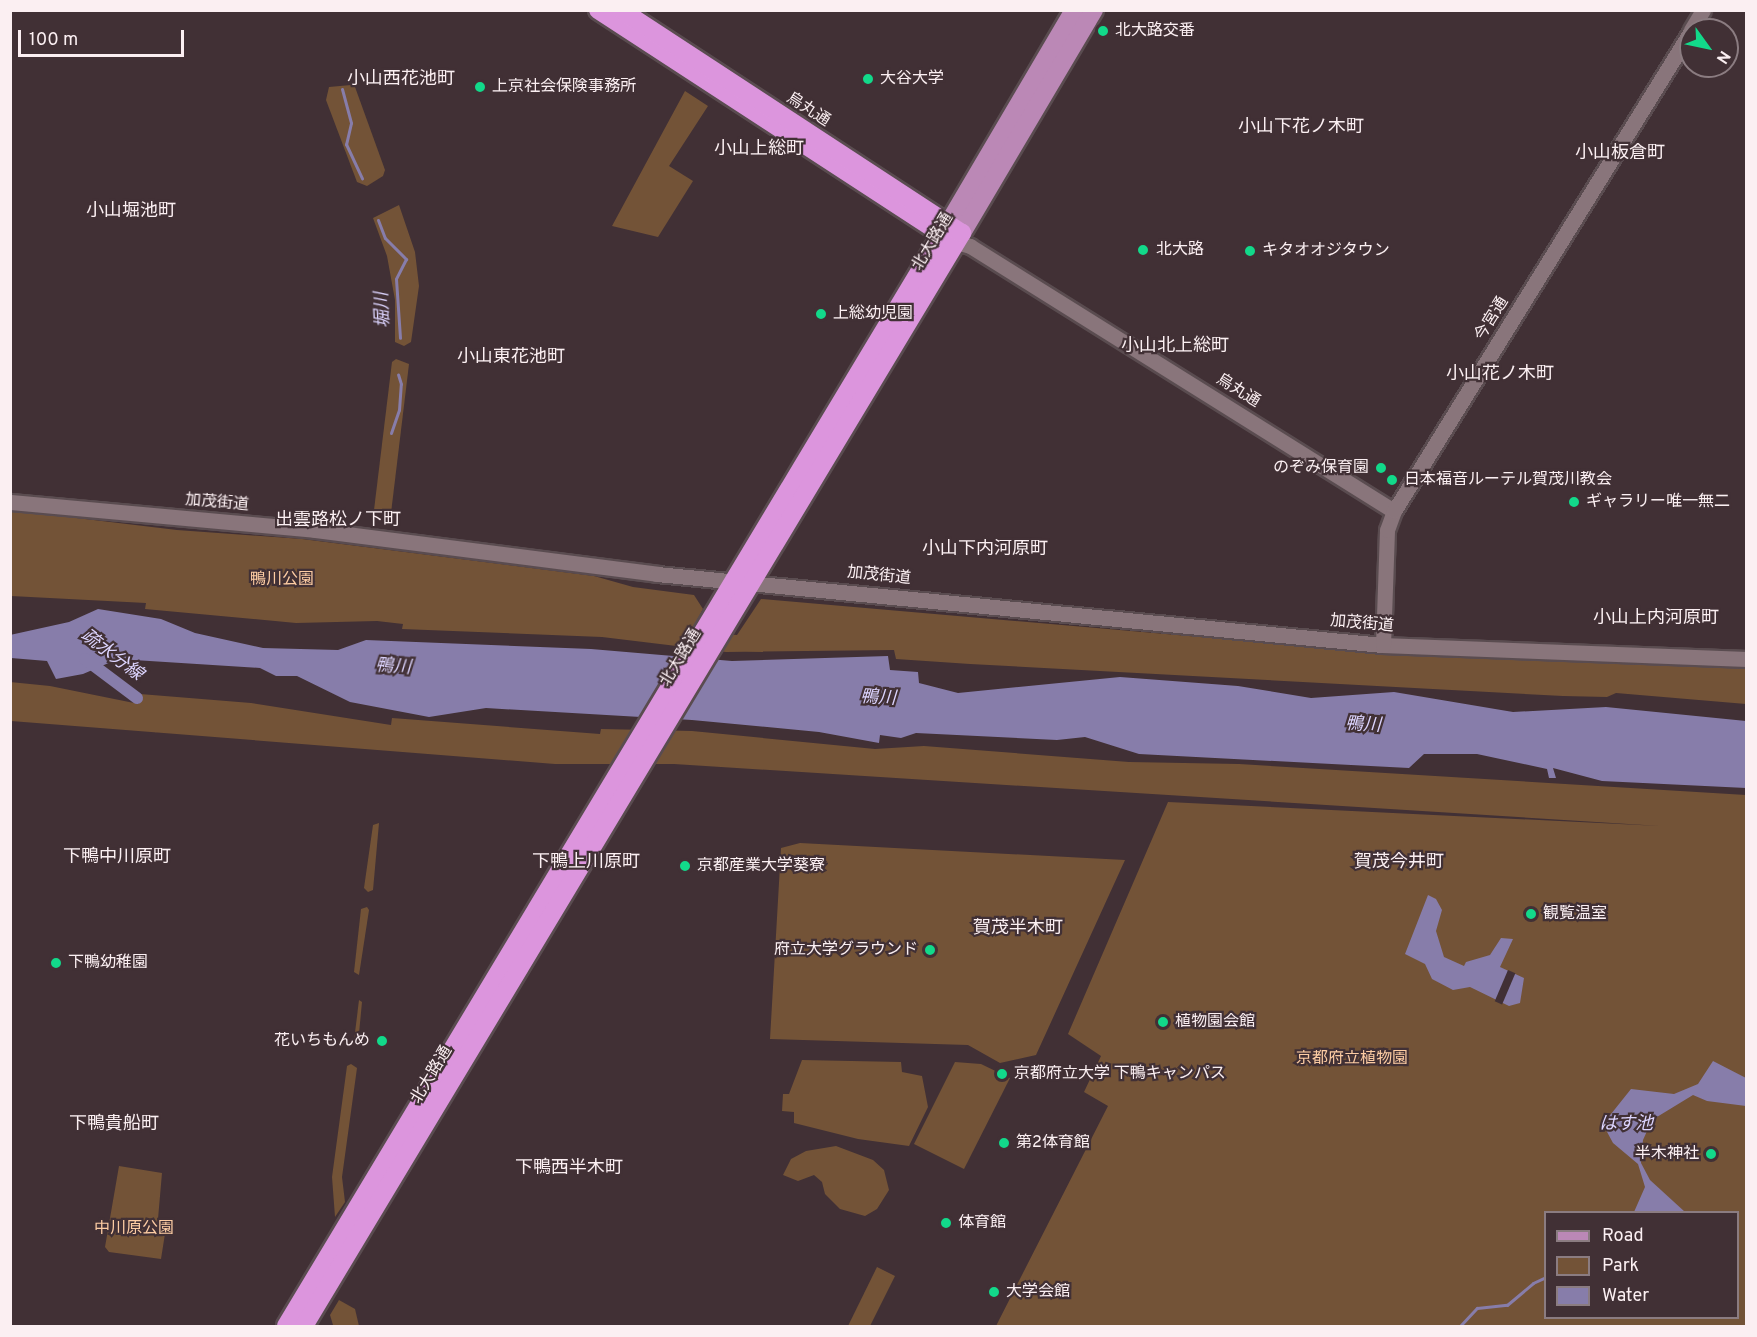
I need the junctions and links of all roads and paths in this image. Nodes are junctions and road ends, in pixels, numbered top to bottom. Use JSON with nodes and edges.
{"nodes":[{"id":1,"x":598,"y":10,"type":"edge"},
{"id":2,"x":621,"y":10,"type":"edge"},
{"id":3,"x":1074,"y":10,"type":"edge"},
{"id":4,"x":1094,"y":10,"type":"edge"},
{"id":5,"x":1679,"y":49,"type":"edge"},
{"id":6,"x":956,"y":236,"type":"junction"},
{"id":7,"x":10,"y":502,"type":"edge"},
{"id":8,"x":1394,"y":511,"type":"junction"},
{"id":9,"x":741,"y":582,"type":"junction"},
{"id":10,"x":1383,"y":645,"type":"junction"},
{"id":11,"x":1746,"y":659,"type":"edge"},
{"id":12,"x":632,"y":765,"type":"junction"},
{"id":13,"x":301,"y":1302,"type":"junction"},
{"id":14,"x":286,"y":1326,"type":"edge"},
{"id":15,"x":306,"y":1326,"type":"edge"}],
"edges":[{"from":1,"to":6,"type":"highway","name":"烏丸通"},
{"from":2,"to":6,"type":"highway","name":"烏丸通"},
{"from":3,"to":6,"type":"main road","name":"北大路通"},
{"from":4,"to":6,"type":"main road","name":"北大路通"},
{"from":5,"to":8,"type":"street","name":"今宮通"},
{"from":6,"to":8,"type":"street","name":"烏丸通"},
{"from":6,"to":9,"type":"highway","name":"北大路通"},
{"from":7,"to":9,"type":"street","name":"加茂街道"},
{"from":8,"to":10,"type":"street","name":"今宮通"},
{"from":9,"to":10,"type":"street","name":"加茂街道"},
{"from":9,"to":12,"type":"highway","name":"北大路通"},
{"from":10,"to":11,"type":"street","name":"加茂街道"},
{"from":12,"to":13,"type":"highway","name":"北大路通"},
{"from":12,"to":15,"type":"highway","name":"北大路通"},
{"from":13,"to":14,"type":"highway","name":"北大路通"},
{"from":13,"to":15,"type":"street"}]}
